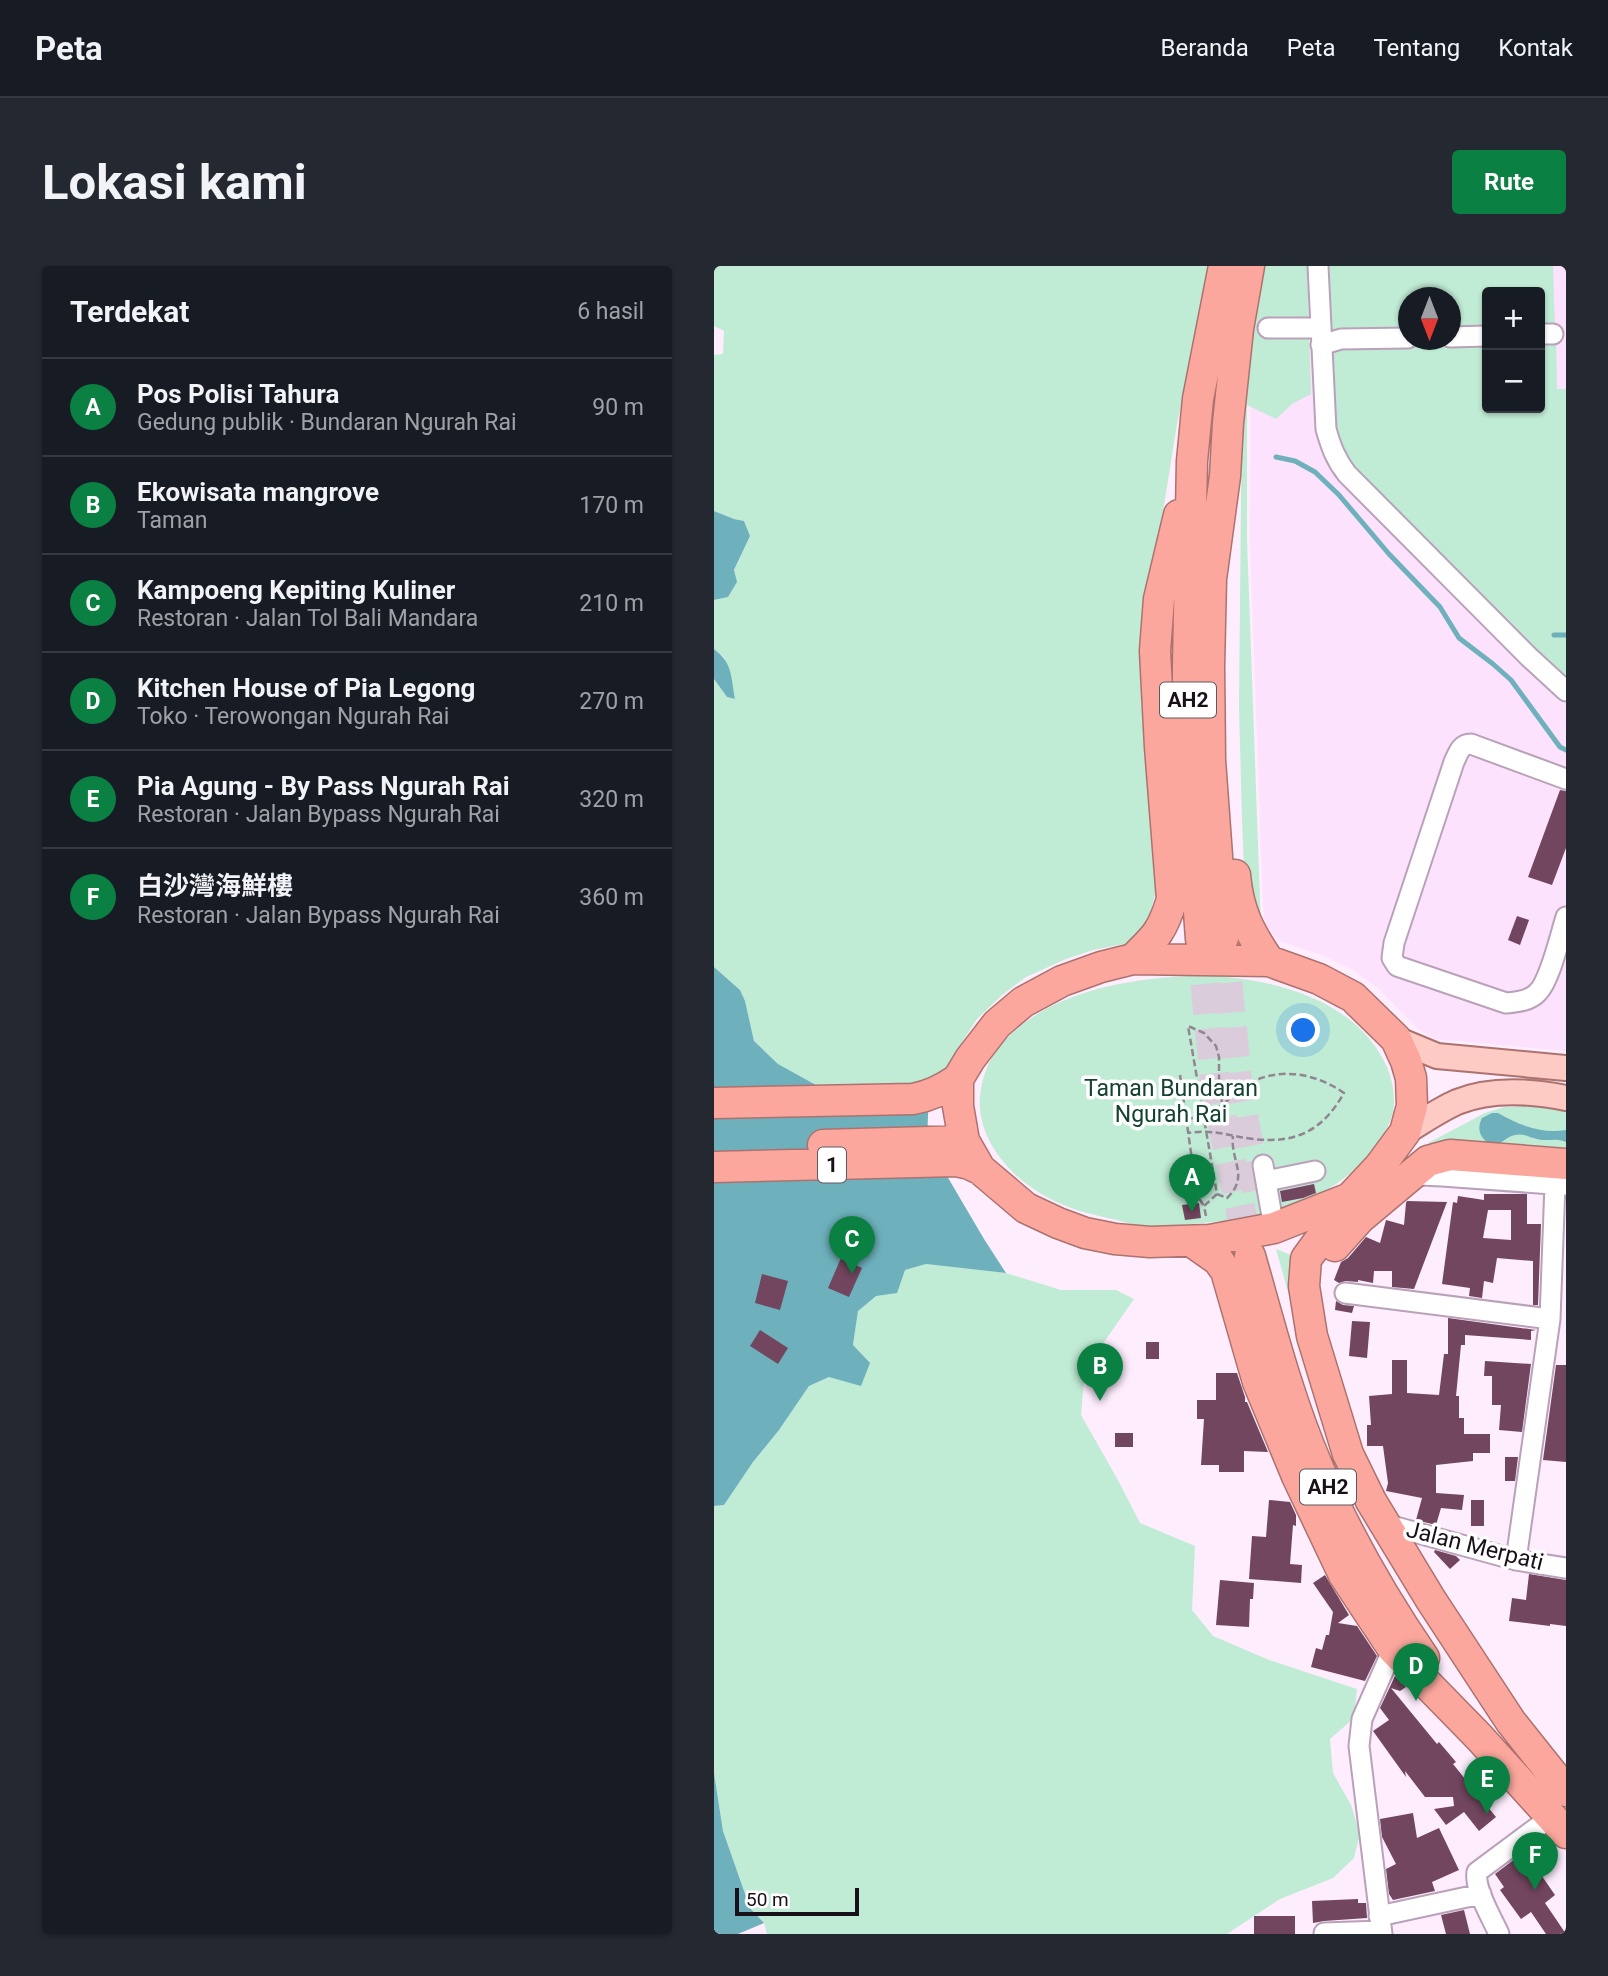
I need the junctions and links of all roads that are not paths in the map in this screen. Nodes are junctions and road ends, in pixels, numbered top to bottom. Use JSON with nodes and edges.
{"nodes":[{"id":1,"x":1224,"y":266,"type":"edge"},
{"id":2,"x":1249,"y":266,"type":"edge"},
{"id":3,"x":1318,"y":266,"type":"edge"},
{"id":4,"x":1268,"y":328,"type":"dead end"},
{"id":5,"x":1321,"y":336,"type":"junction"},
{"id":6,"x":1482,"y":336,"type":"edge"},
{"id":7,"x":1461,"y":337,"type":"edge"},
{"id":8,"x":1398,"y":338,"type":"edge"},
{"id":9,"x":1192,"y":461,"type":"junction"},
{"id":10,"x":1225,"y":475,"type":"junction"},
{"id":11,"x":1566,"y":691,"type":"edge"},
{"id":12,"x":1566,"y":779,"type":"edge"},
{"id":13,"x":1566,"y":917,"type":"edge"},
{"id":14,"x":1133,"y":959,"type":"junction"},
{"id":15,"x":1269,"y":961,"type":"junction"},
{"id":16,"x":1396,"y":1039,"type":"junction"},
{"id":17,"x":1566,"y":1068,"type":"edge"},
{"id":18,"x":952,"y":1096,"type":"junction"},
{"id":19,"x":1566,"y":1098,"type":"edge"},
{"id":20,"x":714,"y":1103,"type":"edge"},
{"id":21,"x":714,"y":1121,"type":"edge"},
{"id":22,"x":1405,"y":1132,"type":"junction"},
{"id":23,"x":714,"y":1148,"type":"edge"},
{"id":24,"x":952,"y":1148,"type":"junction"},
{"id":25,"x":714,"y":1167,"type":"edge"},
{"id":26,"x":1315,"y":1171,"type":"dead end"},
{"id":27,"x":1562,"y":1178,"type":"edge"},
{"id":28,"x":1350,"y":1198,"type":"junction"},
{"id":29,"x":1200,"y":1241,"type":"junction"},
{"id":30,"x":1264,"y":1246,"type":"junction"},
{"id":31,"x":1345,"y":1293,"type":"dead end"},
{"id":32,"x":1306,"y":1308,"type":"junction"},
{"id":33,"x":1550,"y":1319,"type":"junction"},
{"id":34,"x":1385,"y":1524,"type":"junction"},
{"id":35,"x":1516,"y":1560,"type":"junction"},
{"id":36,"x":1566,"y":1567,"type":"edge"},
{"id":37,"x":1393,"y":1649,"type":"junction"},
{"id":38,"x":1511,"y":1722,"type":"junction"},
{"id":39,"x":1479,"y":1737,"type":"junction"},
{"id":40,"x":1566,"y":1791,"type":"edge"},
{"id":41,"x":1559,"y":1825,"type":"edge"},
{"id":42,"x":1481,"y":1894,"type":"junction"},
{"id":43,"x":1381,"y":1927,"type":"edge"},
{"id":44,"x":1324,"y":1933,"type":"edge"},
{"id":45,"x":1499,"y":1934,"type":"edge"}],
"edges":[{"from":1,"to":9,"type":"highway","number":"AH2"},
{"from":2,"to":10,"type":"highway","number":"AH2"},
{"from":3,"to":5,"type":"street"},
{"from":4,"to":5,"type":"street"},
{"from":5,"to":8,"type":"street"},
{"from":5,"to":11,"type":"street"},
{"from":6,"to":7,"type":"street"},
{"from":9,"to":10,"type":"highway","number":"AH2"},
{"from":9,"to":14,"type":"highway"},
{"from":10,"to":15,"type":"highway"},
{"from":12,"to":13,"type":"street"},
{"from":14,"to":15,"type":"highway"},
{"from":14,"to":18,"type":"highway"},
{"from":15,"to":16,"type":"highway"},
{"from":16,"to":17,"type":"main road"},
{"from":16,"to":22,"type":"highway"},
{"from":18,"to":20,"type":"highway"},
{"from":18,"to":21,"type":"highway","number":"1"},
{"from":18,"to":24,"type":"highway"},
{"from":19,"to":22,"type":"main road"},
{"from":22,"to":28,"type":"highway"},
{"from":23,"to":24,"type":"highway","number":"1"},
{"from":24,"to":25,"type":"highway","number":"1"},
{"from":24,"to":29,"type":"highway","number":"1"},
{"from":26,"to":30,"type":"street"},
{"from":27,"to":32,"type":"highway"},
{"from":27,"to":33,"type":"street"},
{"from":28,"to":30,"type":"highway"},
{"from":28,"to":32,"type":"highway"},
{"from":29,"to":30,"type":"highway"},
{"from":29,"to":37,"type":"highway"},
{"from":30,"to":38,"type":"highway","number":"AH2"},
{"from":30,"to":39,"type":"highway","number":"AH2"},
{"from":31,"to":33,"type":"street"},
{"from":32,"to":34,"type":"highway"},
{"from":33,"to":35,"type":"street"},
{"from":34,"to":35,"type":"street","name":"Jalan Merpati"},
{"from":34,"to":38,"type":"highway"},
{"from":35,"to":36,"type":"street","name":"Jalan Merpati"},
{"from":37,"to":39,"type":"highway"},
{"from":37,"to":43,"type":"street"},
{"from":38,"to":40,"type":"highway","number":"AH2"},
{"from":39,"to":41,"type":"highway","number":"AH2"},
{"from":41,"to":42,"type":"street"},
{"from":42,"to":43,"type":"street"},
{"from":42,"to":45,"type":"street"},
{"from":43,"to":44,"type":"street"}]}
